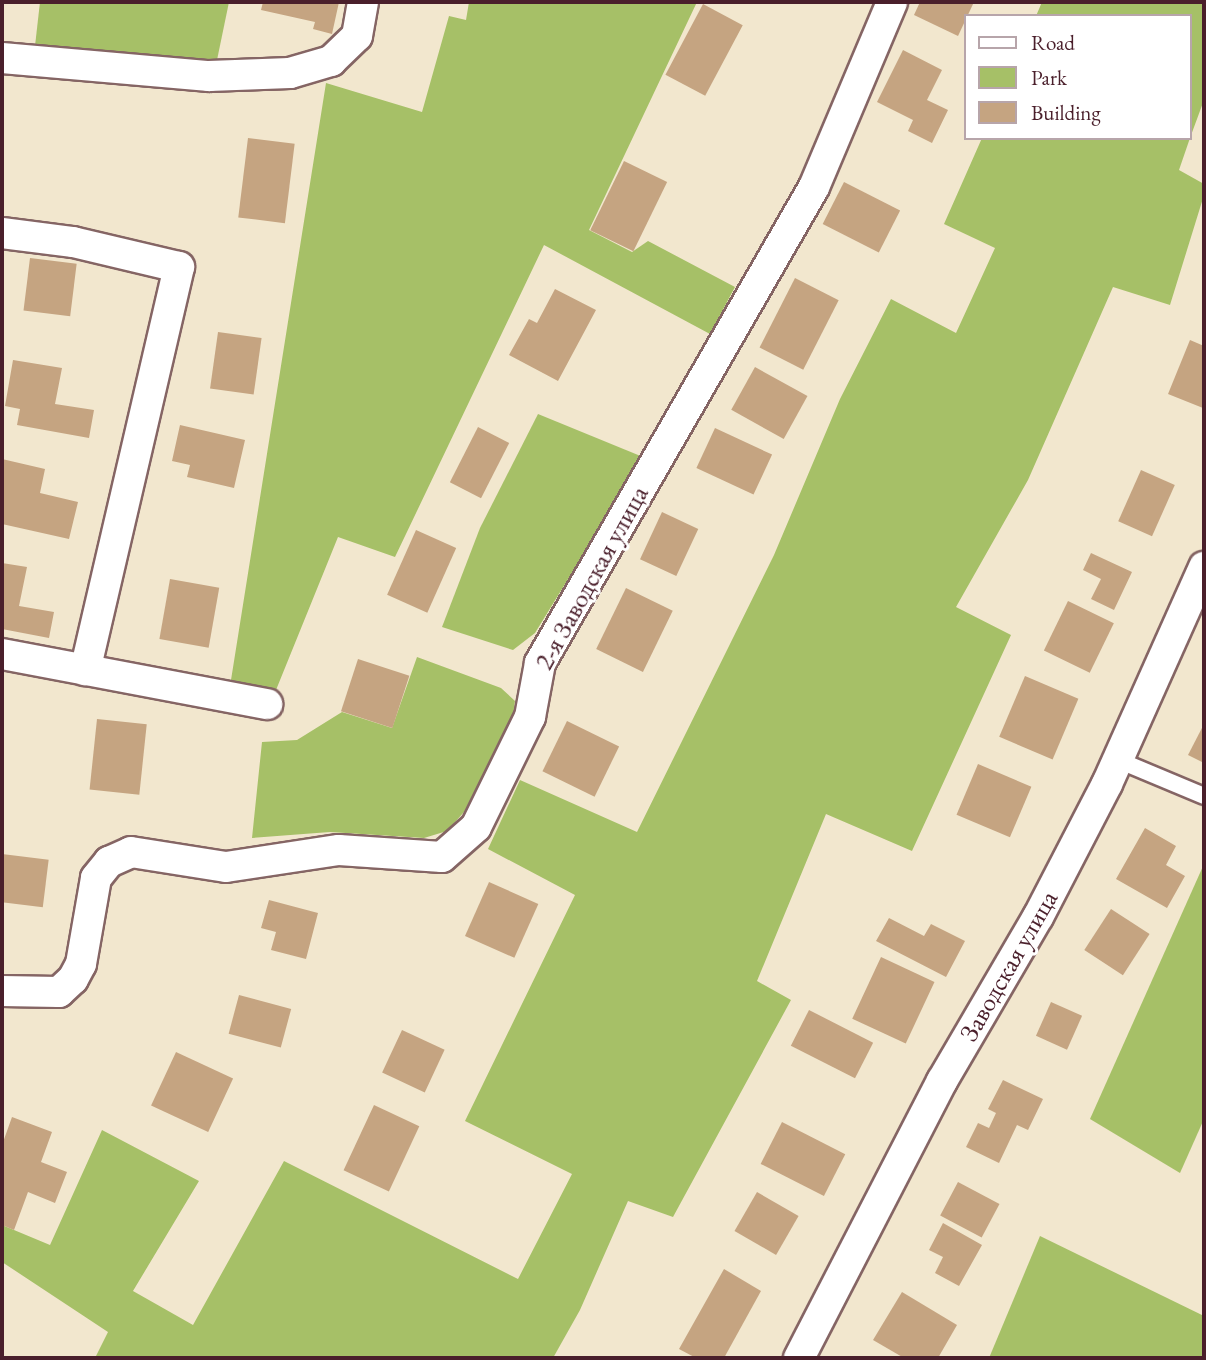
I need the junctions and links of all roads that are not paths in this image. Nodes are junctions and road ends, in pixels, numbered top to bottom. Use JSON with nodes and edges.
{"nodes":[{"id":1,"x":363,"y":2,"type":"edge"},
{"id":2,"x":892,"y":2,"type":"edge"},
{"id":3,"x":2,"y":58,"type":"edge"},
{"id":4,"x":2,"y":233,"type":"edge"},
{"id":5,"x":1204,"y":567,"type":"edge"},
{"id":6,"x":2,"y":654,"type":"edge"},
{"id":7,"x":85,"y":670,"type":"junction"},
{"id":8,"x":267,"y":704,"type":"dead end"},
{"id":9,"x":1118,"y":760,"type":"junction"},
{"id":10,"x":1204,"y":796,"type":"edge"},
{"id":11,"x":2,"y":990,"type":"edge"},
{"id":12,"x":799,"y":1358,"type":"edge"}],
"edges":[{"from":1,"to":3,"type":"street"},
{"from":2,"to":11,"type":"street","name":"2-я Заводская улица"},
{"from":4,"to":7,"type":"street"},
{"from":5,"to":9,"type":"street","name":"Заводская улица"},
{"from":6,"to":7,"type":"street"},
{"from":7,"to":8,"type":"street"},
{"from":9,"to":10,"type":"lane"},
{"from":9,"to":12,"type":"street","name":"Заводская улица"}]}
